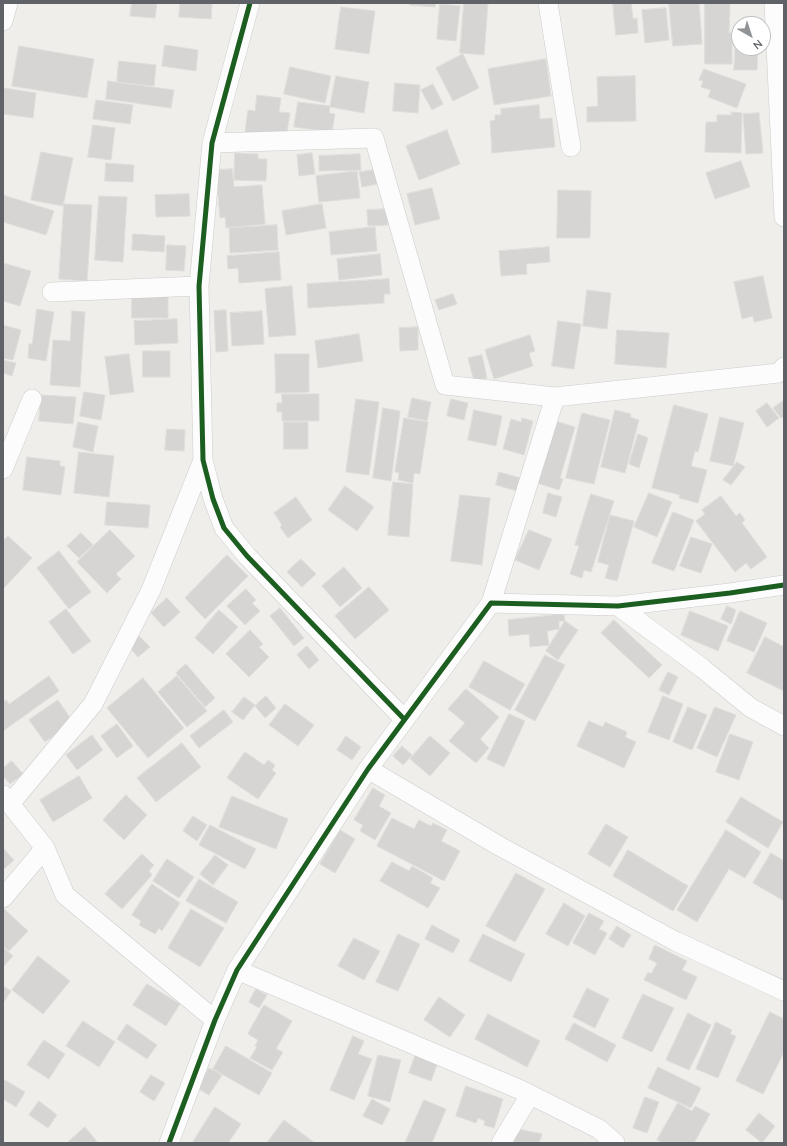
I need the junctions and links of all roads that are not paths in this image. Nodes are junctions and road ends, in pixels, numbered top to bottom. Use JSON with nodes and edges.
{"nodes":[{"id":1,"x":8,"y":3,"type":"edge"},
{"id":2,"x":250,"y":3,"type":"edge"},
{"id":3,"x":548,"y":3,"type":"edge"},
{"id":4,"x":774,"y":3,"type":"edge"},
{"id":5,"x":3,"y":21,"type":"edge"},
{"id":6,"x":212,"y":143,"type":"junction"},
{"id":7,"x":571,"y":147,"type":"dead end"},
{"id":8,"x":784,"y":217,"type":"edge"},
{"id":9,"x":199,"y":286,"type":"junction"},
{"id":10,"x":52,"y":292,"type":"dead end"},
{"id":11,"x":784,"y":367,"type":"edge"},
{"id":12,"x":555,"y":397,"type":"junction"},
{"id":13,"x":32,"y":399,"type":"dead end"},
{"id":14,"x":203,"y":460,"type":"junction"},
{"id":15,"x":3,"y":469,"type":"edge"},
{"id":16,"x":784,"y":585,"type":"edge"},
{"id":17,"x":490,"y":603,"type":"junction"},
{"id":18,"x":618,"y":606,"type":"junction"},
{"id":19,"x":404,"y":719,"type":"junction"},
{"id":20,"x":784,"y":726,"type":"edge"},
{"id":21,"x":368,"y":769,"type":"junction"},
{"id":22,"x":7,"y":799,"type":"edge"},
{"id":23,"x":45,"y":848,"type":"junction"},
{"id":24,"x":3,"y":898,"type":"edge"},
{"id":25,"x":237,"y":970,"type":"junction"},
{"id":26,"x":784,"y":990,"type":"edge"},
{"id":27,"x":215,"y":1020,"type":"junction"},
{"id":28,"x":530,"y":1095,"type":"junction"},
{"id":29,"x":169,"y":1143,"type":"edge"},
{"id":30,"x":501,"y":1143,"type":"edge"},
{"id":31,"x":615,"y":1143,"type":"edge"}],
"edges":[{"from":1,"to":5,"type":"street"},
{"from":2,"to":6,"type":"street"},
{"from":3,"to":7,"type":"street"},
{"from":4,"to":8,"type":"street"},
{"from":6,"to":9,"type":"street"},
{"from":6,"to":12,"type":"street"},
{"from":9,"to":10,"type":"street"},
{"from":9,"to":14,"type":"street"},
{"from":11,"to":12,"type":"street"},
{"from":12,"to":17,"type":"street"},
{"from":13,"to":15,"type":"street"},
{"from":14,"to":19,"type":"street"},
{"from":14,"to":22,"type":"street"},
{"from":16,"to":18,"type":"street"},
{"from":17,"to":18,"type":"street"},
{"from":17,"to":19,"type":"street"},
{"from":18,"to":20,"type":"street"},
{"from":19,"to":21,"type":"street"},
{"from":21,"to":25,"type":"street"},
{"from":21,"to":26,"type":"street"},
{"from":22,"to":23,"type":"street"},
{"from":23,"to":24,"type":"street"},
{"from":23,"to":27,"type":"street"},
{"from":25,"to":27,"type":"street"},
{"from":25,"to":28,"type":"street"},
{"from":27,"to":29,"type":"street"},
{"from":28,"to":30,"type":"street"},
{"from":28,"to":31,"type":"street"}]}
